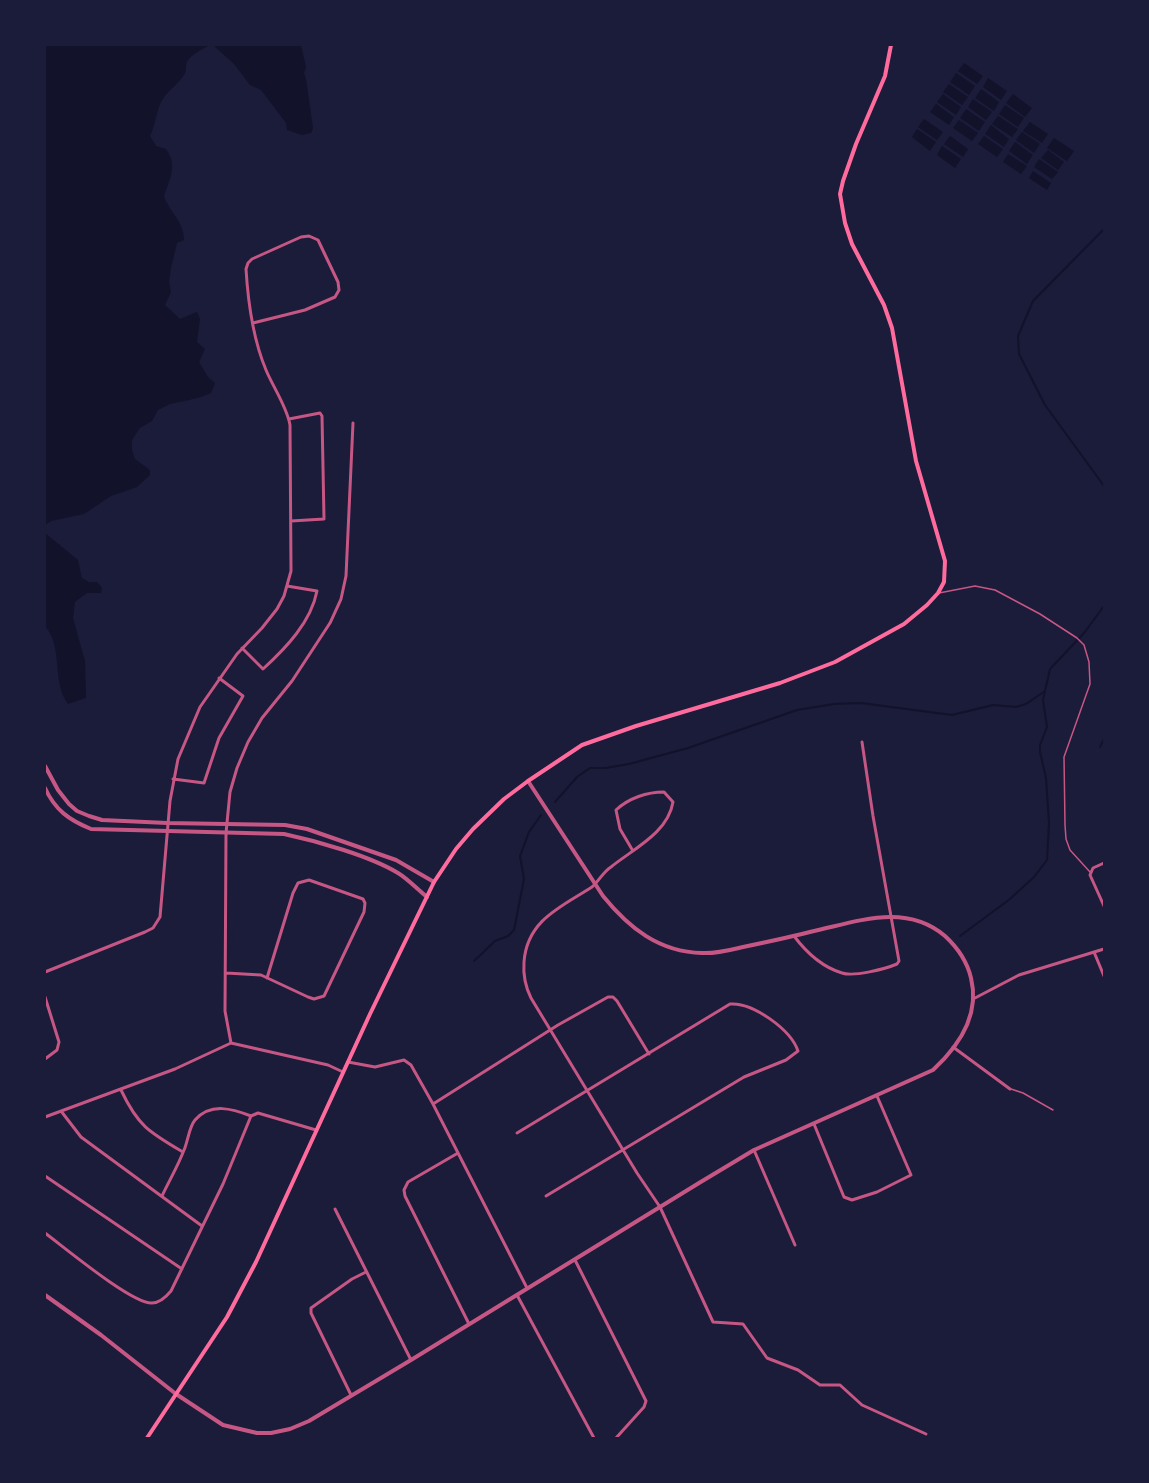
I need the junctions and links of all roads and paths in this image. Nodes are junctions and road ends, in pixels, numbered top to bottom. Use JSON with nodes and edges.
{"nodes":[{"id":1,"x":891,"y":45,"type":"edge"},
{"id":2,"x":253,"y":323,"type":"junction"},
{"id":3,"x":289,"y":419,"type":"junction"},
{"id":4,"x":353,"y":423,"type":"dead end"},
{"id":5,"x":291,"y":521,"type":"junction"},
{"id":6,"x":287,"y":586,"type":"junction"},
{"id":7,"x":938,"y":593,"type":"junction"},
{"id":8,"x":242,"y":648,"type":"junction"},
{"id":9,"x":219,"y":678,"type":"junction"},
{"id":10,"x":862,"y":742,"type":"dead end"},
{"id":11,"x":45,"y":766,"type":"edge"},
{"id":12,"x":173,"y":779,"type":"junction"},
{"id":13,"x":528,"y":781,"type":"junction"},
{"id":14,"x":45,"y":788,"type":"edge"},
{"id":15,"x":167,"y":823,"type":"junction"},
{"id":16,"x":226,"y":823,"type":"junction"},
{"id":17,"x":167,"y":832,"type":"junction"},
{"id":18,"x":226,"y":833,"type":"junction"},
{"id":19,"x":633,"y":851,"type":"junction"},
{"id":20,"x":1104,"y":863,"type":"edge"},
{"id":21,"x":1090,"y":872,"type":"junction"},
{"id":22,"x":434,"y":882,"type":"junction"},
{"id":23,"x":595,"y":884,"type":"junction"},
{"id":24,"x":427,"y":897,"type":"junction"},
{"id":25,"x":1104,"y":906,"type":"edge"},
{"id":26,"x":891,"y":916,"type":"junction"},
{"id":27,"x":794,"y":936,"type":"junction"},
{"id":28,"x":1104,"y":949,"type":"edge"},
{"id":29,"x":1094,"y":952,"type":"junction"},
{"id":30,"x":45,"y":972,"type":"edge"},
{"id":31,"x":226,"y":973,"type":"junction"},
{"id":32,"x":1104,"y":976,"type":"edge"},
{"id":33,"x":267,"y":978,"type":"junction"},
{"id":34,"x":45,"y":997,"type":"edge"},
{"id":35,"x":975,"y":998,"type":"junction"},
{"id":36,"x":550,"y":1031,"type":"junction"},
{"id":37,"x":231,"y":1043,"type":"junction"},
{"id":38,"x":953,"y":1047,"type":"junction"},
{"id":39,"x":649,"y":1054,"type":"junction"},
{"id":40,"x":45,"y":1059,"type":"edge"},
{"id":41,"x":348,"y":1062,"type":"junction"},
{"id":42,"x":344,"y":1072,"type":"junction"},
{"id":43,"x":120,"y":1089,"type":"junction"},
{"id":44,"x":1010,"y":1089,"type":"joint"},
{"id":45,"x":588,"y":1090,"type":"junction"},
{"id":46,"x":877,"y":1096,"type":"junction"},
{"id":47,"x":433,"y":1104,"type":"junction"},
{"id":48,"x":1053,"y":1110,"type":"dead end"},
{"id":49,"x":61,"y":1111,"type":"junction"},
{"id":50,"x":252,"y":1116,"type":"junction"},
{"id":51,"x":45,"y":1117,"type":"edge"},
{"id":52,"x":814,"y":1124,"type":"junction"},
{"id":53,"x":316,"y":1130,"type":"junction"},
{"id":54,"x":517,"y":1133,"type":"dead end"},
{"id":55,"x":623,"y":1148,"type":"junction"},
{"id":56,"x":754,"y":1150,"type":"junction"},
{"id":57,"x":183,"y":1152,"type":"junction"},
{"id":58,"x":458,"y":1153,"type":"junction"},
{"id":59,"x":45,"y":1176,"type":"edge"},
{"id":60,"x":162,"y":1196,"type":"junction"},
{"id":61,"x":546,"y":1196,"type":"dead end"},
{"id":62,"x":660,"y":1207,"type":"junction"},
{"id":63,"x":335,"y":1209,"type":"dead end"},
{"id":64,"x":202,"y":1226,"type":"junction"},
{"id":65,"x":45,"y":1233,"type":"edge"},
{"id":66,"x":795,"y":1245,"type":"dead end"},
{"id":67,"x":575,"y":1260,"type":"junction"},
{"id":68,"x":182,"y":1269,"type":"junction"},
{"id":69,"x":366,"y":1272,"type":"junction"},
{"id":70,"x":526,"y":1288,"type":"junction"},
{"id":71,"x":517,"y":1294,"type":"junction"},
{"id":72,"x":45,"y":1295,"type":"edge"},
{"id":73,"x":468,"y":1324,"type":"junction"},
{"id":74,"x":411,"y":1360,"type":"junction"},
{"id":75,"x":176,"y":1394,"type":"junction"},
{"id":76,"x":351,"y":1395,"type":"junction"},
{"id":77,"x":926,"y":1434,"type":"dead end"},
{"id":78,"x":257,"y":1436,"type":"edge"},
{"id":79,"x":147,"y":1438,"type":"edge"},
{"id":80,"x":594,"y":1438,"type":"edge"},
{"id":81,"x":616,"y":1438,"type":"edge"}],
"edges":[{"from":1,"to":7,"type":"main road"},
{"from":2,"to":2,"type":"street"},
{"from":2,"to":3,"type":"street"},
{"from":3,"to":5,"type":"street"},
{"from":3,"to":5,"type":"street"},
{"from":4,"to":16,"type":"street"},
{"from":5,"to":6,"type":"street"},
{"from":6,"to":8,"type":"street"},
{"from":6,"to":8,"type":"street"},
{"from":7,"to":13,"type":"main road"},
{"from":7,"to":21,"type":"lane"},
{"from":8,"to":9,"type":"street"},
{"from":9,"to":12,"type":"street"},
{"from":9,"to":12,"type":"street"},
{"from":10,"to":26,"type":"street"},
{"from":11,"to":15,"type":"street"},
{"from":12,"to":15,"type":"street"},
{"from":13,"to":22,"type":"main road"},
{"from":13,"to":23,"type":"street"},
{"from":14,"to":17,"type":"street"},
{"from":15,"to":16,"type":"street"},
{"from":15,"to":17,"type":"street"},
{"from":16,"to":18,"type":"street"},
{"from":16,"to":22,"type":"street"},
{"from":17,"to":18,"type":"street"},
{"from":17,"to":30,"type":"street"},
{"from":18,"to":24,"type":"street"},
{"from":18,"to":31,"type":"street"},
{"from":19,"to":19,"type":"street"},
{"from":19,"to":23,"type":"street"},
{"from":20,"to":21,"type":"street"},
{"from":21,"to":25,"type":"street"},
{"from":22,"to":24,"type":"main road"},
{"from":23,"to":27,"type":"street"},
{"from":23,"to":36,"type":"street"},
{"from":24,"to":41,"type":"main road"},
{"from":26,"to":27,"type":"street"},
{"from":26,"to":27,"type":"street"},
{"from":26,"to":35,"type":"street"},
{"from":28,"to":29,"type":"street"},
{"from":29,"to":32,"type":"street"},
{"from":29,"to":35,"type":"street"},
{"from":31,"to":33,"type":"street"},
{"from":31,"to":37,"type":"street"},
{"from":33,"to":33,"type":"street"},
{"from":34,"to":40,"type":"street"},
{"from":35,"to":38,"type":"street"},
{"from":36,"to":39,"type":"street"},
{"from":36,"to":45,"type":"street"},
{"from":36,"to":47,"type":"street"},
{"from":37,"to":42,"type":"street"},
{"from":37,"to":43,"type":"street"},
{"from":38,"to":44,"type":"street"},
{"from":38,"to":46,"type":"street"},
{"from":39,"to":45,"type":"street"},
{"from":39,"to":55,"type":"street"},
{"from":41,"to":42,"type":"main road"},
{"from":41,"to":47,"type":"street"},
{"from":42,"to":53,"type":"main road"},
{"from":43,"to":49,"type":"street"},
{"from":43,"to":57,"type":"street"},
{"from":44,"to":48,"type":"lane"},
{"from":45,"to":54,"type":"street"},
{"from":45,"to":55,"type":"street"},
{"from":46,"to":52,"type":"street"},
{"from":46,"to":52,"type":"street"},
{"from":47,"to":58,"type":"street"},
{"from":49,"to":51,"type":"street"},
{"from":49,"to":60,"type":"street"},
{"from":50,"to":53,"type":"street"},
{"from":50,"to":57,"type":"street"},
{"from":50,"to":64,"type":"street"},
{"from":52,"to":56,"type":"street"},
{"from":53,"to":75,"type":"main road"},
{"from":55,"to":61,"type":"street"},
{"from":55,"to":62,"type":"street"},
{"from":56,"to":62,"type":"street"},
{"from":56,"to":66,"type":"street"},
{"from":57,"to":60,"type":"street"},
{"from":58,"to":70,"type":"street"},
{"from":58,"to":73,"type":"street"},
{"from":59,"to":68,"type":"street"},
{"from":60,"to":64,"type":"street"},
{"from":62,"to":67,"type":"street"},
{"from":62,"to":77,"type":"street"},
{"from":63,"to":69,"type":"street"},
{"from":64,"to":68,"type":"street"},
{"from":65,"to":68,"type":"street"},
{"from":67,"to":70,"type":"street"},
{"from":67,"to":81,"type":"street"},
{"from":69,"to":74,"type":"street"},
{"from":69,"to":76,"type":"street"},
{"from":70,"to":71,"type":"street"},
{"from":71,"to":73,"type":"street"},
{"from":71,"to":80,"type":"street"},
{"from":72,"to":75,"type":"street"},
{"from":73,"to":74,"type":"street"},
{"from":74,"to":76,"type":"street"},
{"from":75,"to":78,"type":"street"},
{"from":75,"to":79,"type":"main road"},
{"from":76,"to":78,"type":"street"}]}
